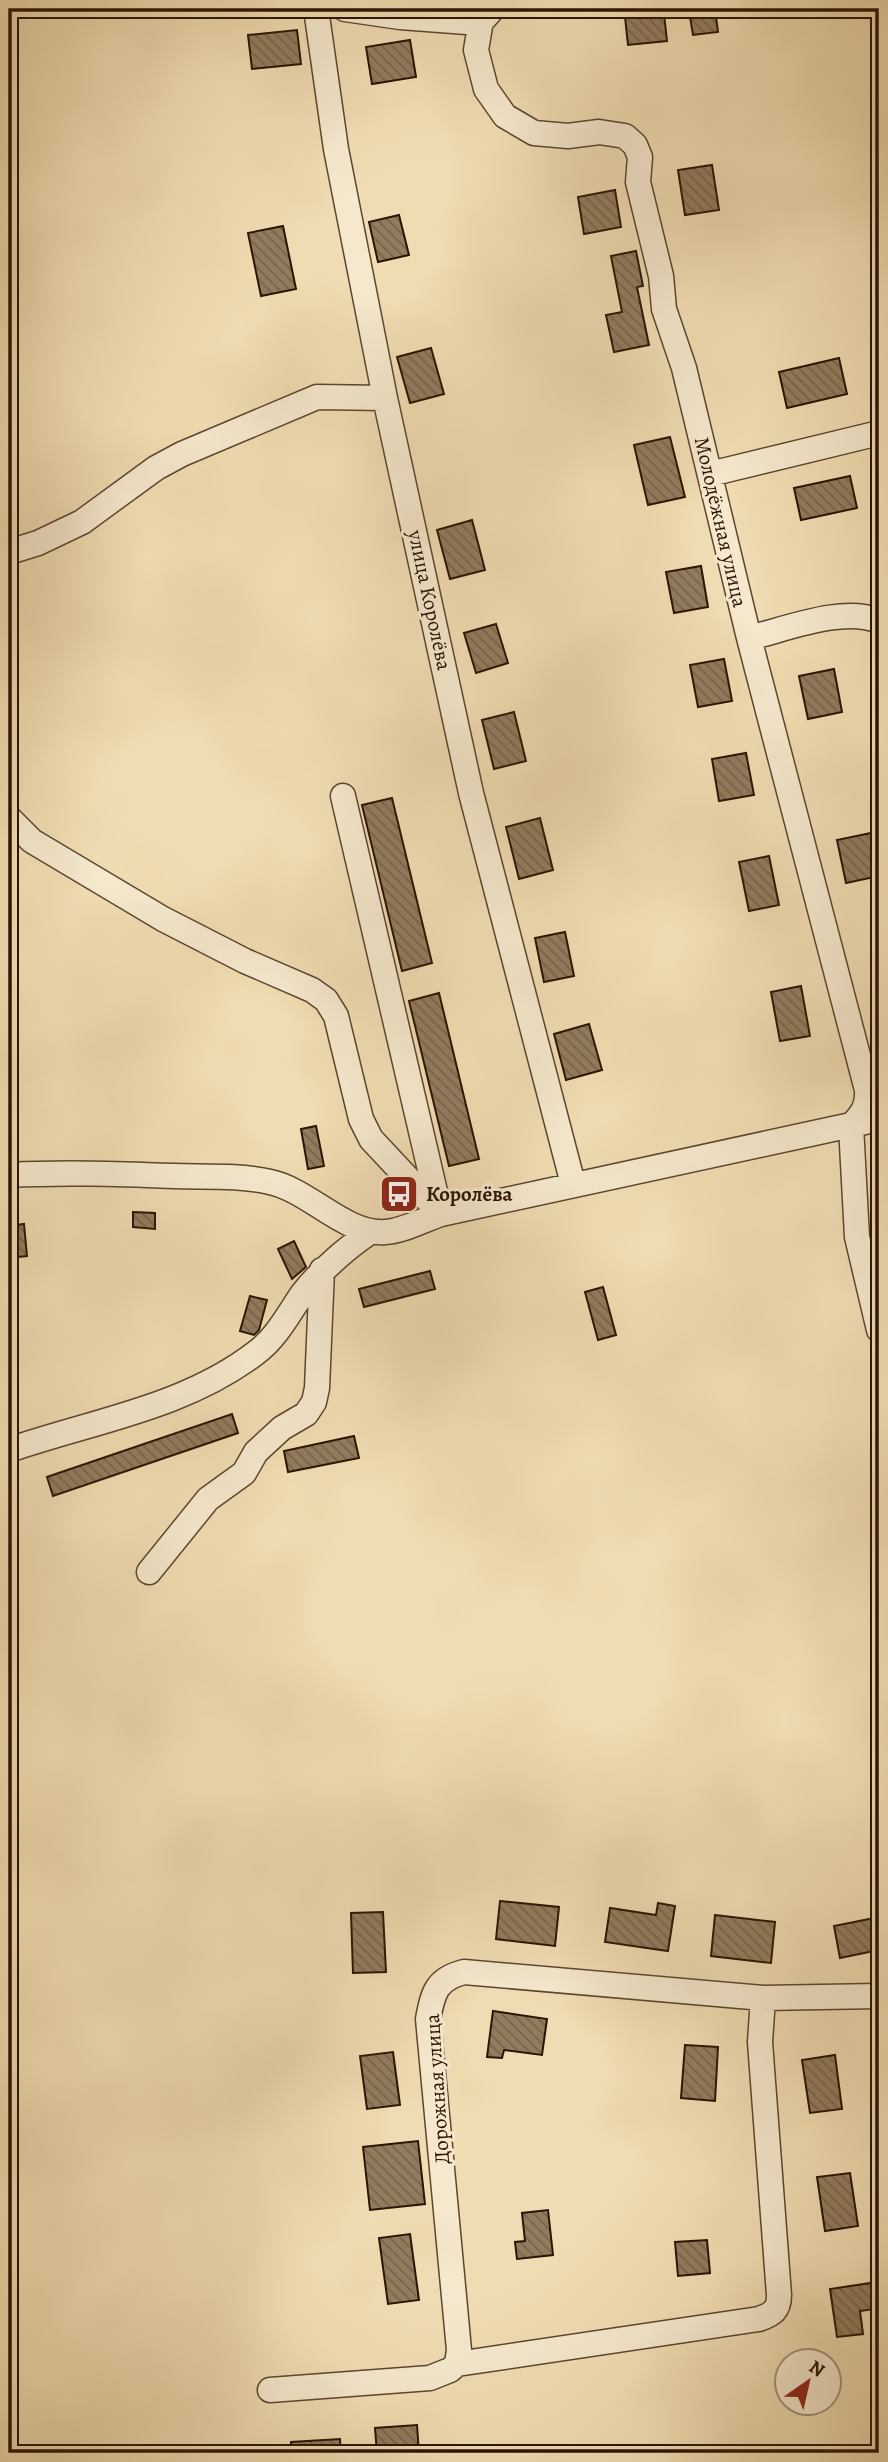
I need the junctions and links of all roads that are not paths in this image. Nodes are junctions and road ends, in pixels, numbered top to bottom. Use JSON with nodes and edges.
{"nodes":[{"id":1,"x":316,"y":9,"type":"edge"},
{"id":2,"x":345,"y":9,"type":"edge"},
{"id":3,"x":485,"y":13,"type":"edge"},
{"id":4,"x":385,"y":398,"type":"junction"},
{"id":5,"x":879,"y":433,"type":"edge"},
{"id":6,"x":710,"y":474,"type":"junction"},
{"id":7,"x":9,"y":552,"type":"edge"},
{"id":8,"x":879,"y":621,"type":"edge"},
{"id":9,"x":749,"y":638,"type":"junction"},
{"id":10,"x":343,"y":796,"type":"dead end"},
{"id":11,"x":9,"y":818,"type":"edge"},
{"id":12,"x":879,"y":1118,"type":"edge"},
{"id":13,"x":851,"y":1126,"type":"junction"},
{"id":14,"x":9,"y":1175,"type":"edge"},
{"id":15,"x":573,"y":1184,"type":"junction"},
{"id":16,"x":441,"y":1214,"type":"junction"},
{"id":17,"x":370,"y":1232,"type":"junction"},
{"id":18,"x":322,"y":1270,"type":"junction"},
{"id":19,"x":879,"y":1330,"type":"edge"},
{"id":20,"x":9,"y":1450,"type":"edge"},
{"id":21,"x":149,"y":1572,"type":"dead end"},
{"id":22,"x":879,"y":1996,"type":"edge"},
{"id":23,"x":763,"y":1998,"type":"junction"},
{"id":24,"x":457,"y":2364,"type":"junction"},
{"id":25,"x":270,"y":2390,"type":"dead end"}],
"edges":[{"from":1,"to":4,"type":"street","name":"улица Королёва"},
{"from":2,"to":3,"type":"street"},
{"from":3,"to":6,"type":"street","name":"Молодёжная улица"},
{"from":4,"to":7,"type":"street"},
{"from":4,"to":15,"type":"street","name":"улица Королёва"},
{"from":5,"to":6,"type":"street"},
{"from":6,"to":9,"type":"street","name":"Молодёжная улица"},
{"from":8,"to":9,"type":"street"},
{"from":9,"to":13,"type":"street","name":"Молодёжная улица"},
{"from":10,"to":16,"type":"street"},
{"from":11,"to":16,"type":"street"},
{"from":12,"to":13,"type":"street"},
{"from":13,"to":15,"type":"street"},
{"from":13,"to":19,"type":"street"},
{"from":14,"to":17,"type":"street"},
{"from":15,"to":16,"type":"street"},
{"from":16,"to":17,"type":"street"},
{"from":17,"to":18,"type":"street"},
{"from":18,"to":20,"type":"street"},
{"from":18,"to":21,"type":"street"},
{"from":22,"to":23,"type":"street","name":"Дорожная улица"},
{"from":23,"to":24,"type":"street"},
{"from":23,"to":24,"type":"street","name":"Дорожная улица"},
{"from":24,"to":25,"type":"street"}]}
